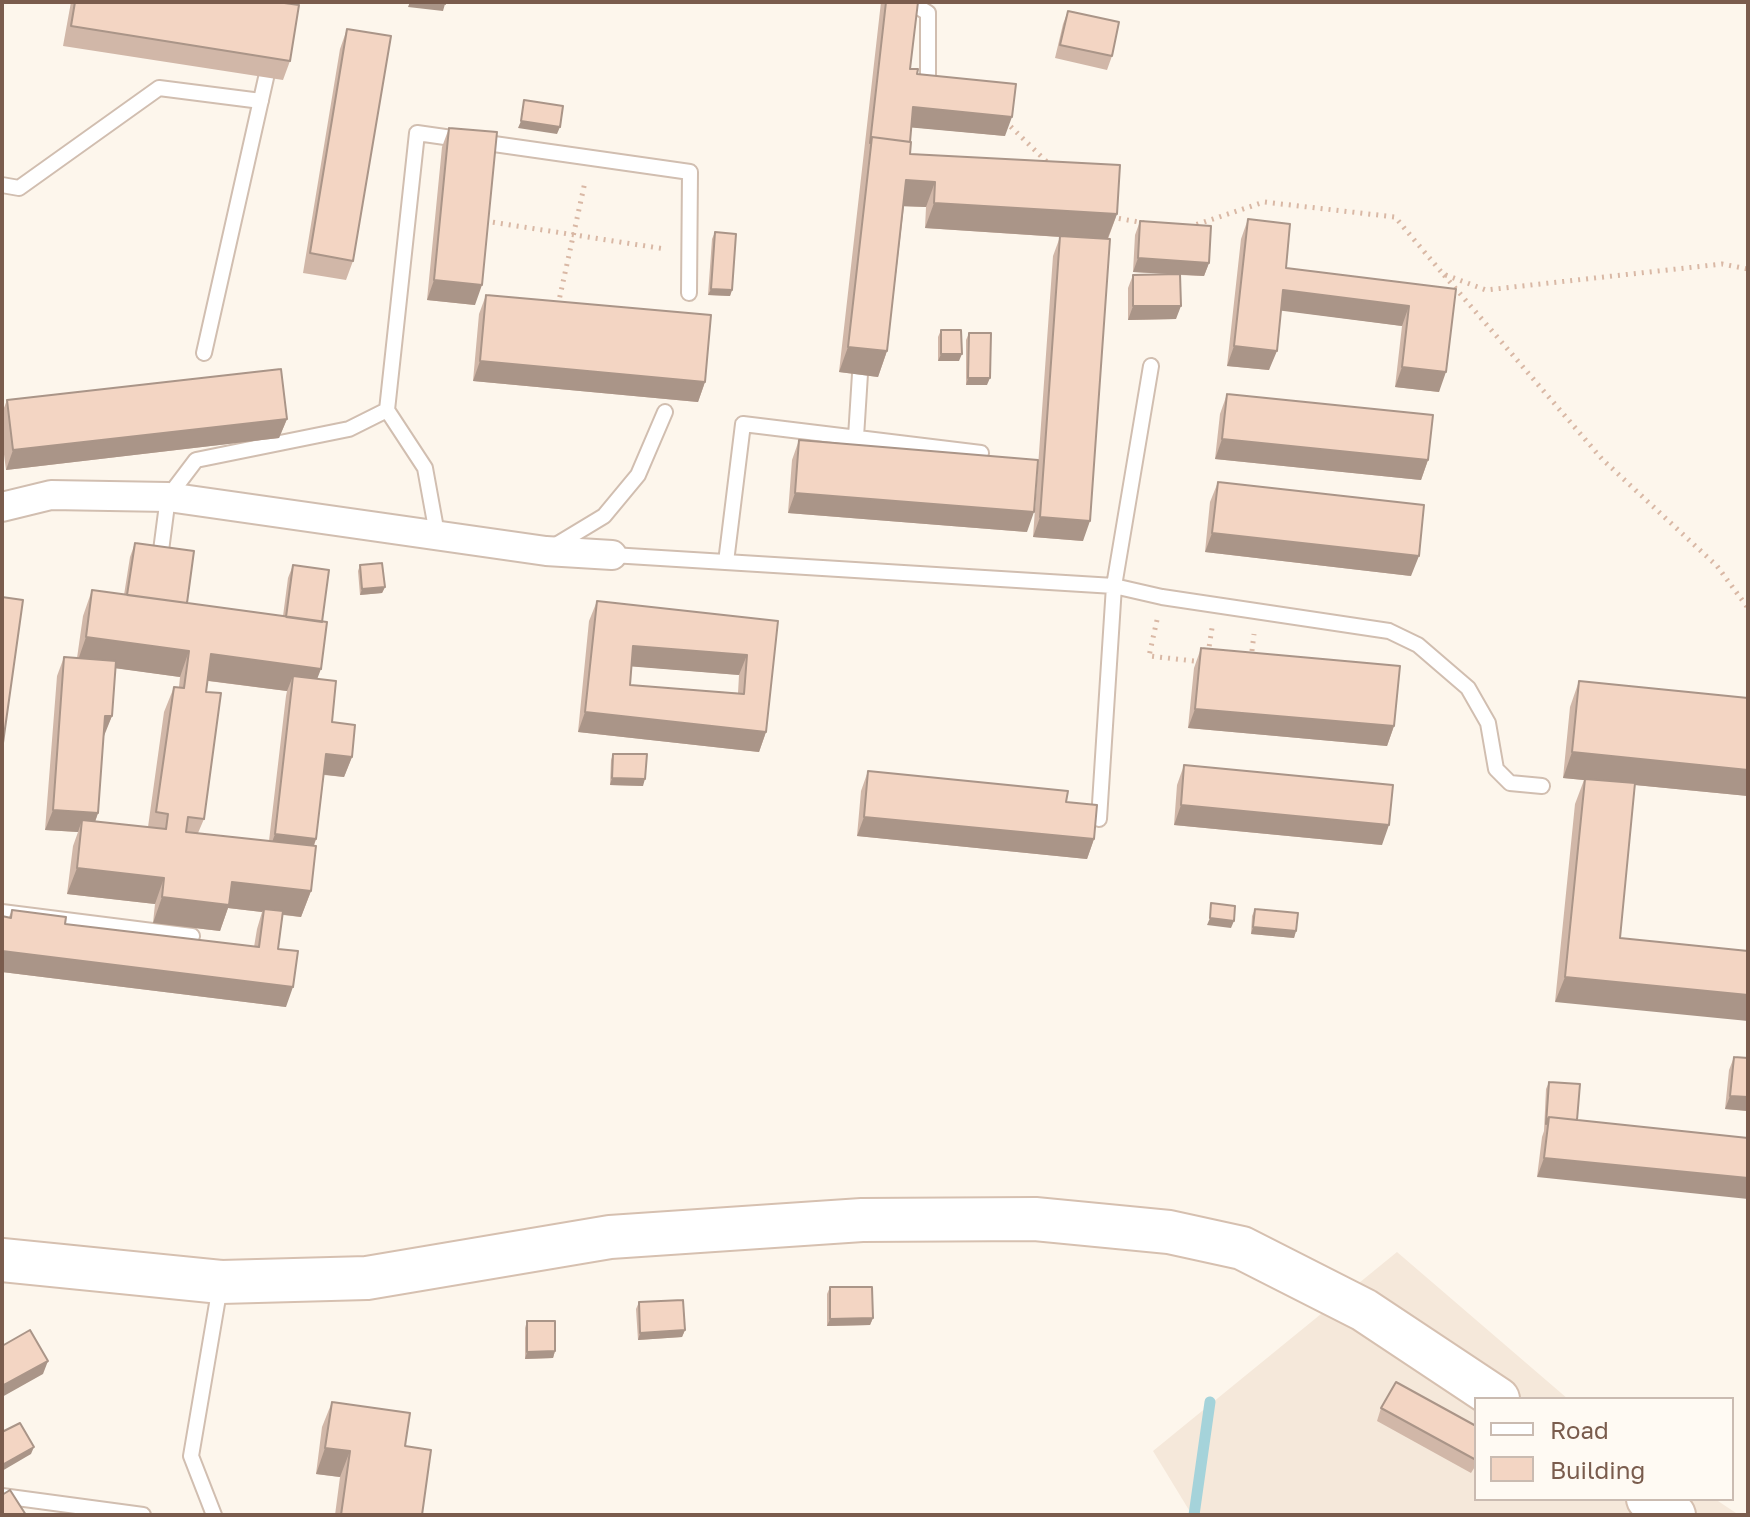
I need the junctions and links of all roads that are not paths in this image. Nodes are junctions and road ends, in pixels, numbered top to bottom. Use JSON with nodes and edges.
{"nodes":[{"id":1,"x":910,"y":2,"type":"edge"},
{"id":2,"x":268,"y":39,"type":"edge"},
{"id":3,"x":928,"y":86,"type":"edge"},
{"id":4,"x":261,"y":101,"type":"junction"},
{"id":5,"x":2,"y":185,"type":"edge"},
{"id":6,"x":689,"y":293,"type":"dead end"},
{"id":7,"x":861,"y":349,"type":"edge"},
{"id":8,"x":204,"y":353,"type":"dead end"},
{"id":9,"x":1151,"y":366,"type":"dead end"},
{"id":10,"x":387,"y":410,"type":"junction"},
{"id":11,"x":665,"y":412,"type":"dead end"},
{"id":12,"x":856,"y":437,"type":"junction"},
{"id":13,"x":981,"y":453,"type":"edge"},
{"id":14,"x":168,"y":497,"type":"junction"},
{"id":15,"x":2,"y":507,"type":"edge"},
{"id":16,"x":437,"y":534,"type":"junction"},
{"id":17,"x":546,"y":551,"type":"junction"},
{"id":18,"x":612,"y":555,"type":"joint"},
{"id":19,"x":726,"y":562,"type":"junction"},
{"id":20,"x":157,"y":585,"type":"edge"},
{"id":21,"x":1114,"y":586,"type":"junction"},
{"id":22,"x":1542,"y":786,"type":"dead end"},
{"id":23,"x":1099,"y":819,"type":"edge"},
{"id":24,"x":2,"y":912,"type":"edge"},
{"id":25,"x":192,"y":936,"type":"edge"},
{"id":26,"x":2,"y":1260,"type":"edge"},
{"id":27,"x":221,"y":1282,"type":"junction"},
{"id":28,"x":1495,"y":1397,"type":"edge"},
{"id":29,"x":2,"y":1496,"type":"edge"},
{"id":30,"x":1651,"y":1501,"type":"edge"},
{"id":31,"x":143,"y":1515,"type":"edge"},
{"id":32,"x":214,"y":1515,"type":"edge"},
{"id":33,"x":1674,"y":1515,"type":"edge"}],
"edges":[{"from":1,"to":3,"type":"lane"},
{"from":2,"to":4,"type":"lane"},
{"from":4,"to":5,"type":"lane"},
{"from":4,"to":8,"type":"lane"},
{"from":6,"to":10,"type":"lane"},
{"from":7,"to":12,"type":"lane"},
{"from":9,"to":21,"type":"lane"},
{"from":10,"to":14,"type":"lane"},
{"from":10,"to":16,"type":"lane"},
{"from":11,"to":17,"type":"lane"},
{"from":12,"to":13,"type":"lane"},
{"from":12,"to":19,"type":"lane"},
{"from":14,"to":15,"type":"street"},
{"from":14,"to":16,"type":"street"},
{"from":14,"to":20,"type":"lane"},
{"from":16,"to":17,"type":"street"},
{"from":17,"to":18,"type":"street"},
{"from":18,"to":19,"type":"lane"},
{"from":19,"to":21,"type":"lane"},
{"from":21,"to":22,"type":"lane"},
{"from":21,"to":23,"type":"lane"},
{"from":24,"to":25,"type":"lane"},
{"from":26,"to":27,"type":"street"},
{"from":27,"to":28,"type":"street"},
{"from":27,"to":32,"type":"lane"},
{"from":29,"to":31,"type":"lane"},
{"from":30,"to":33,"type":"street"}]}
